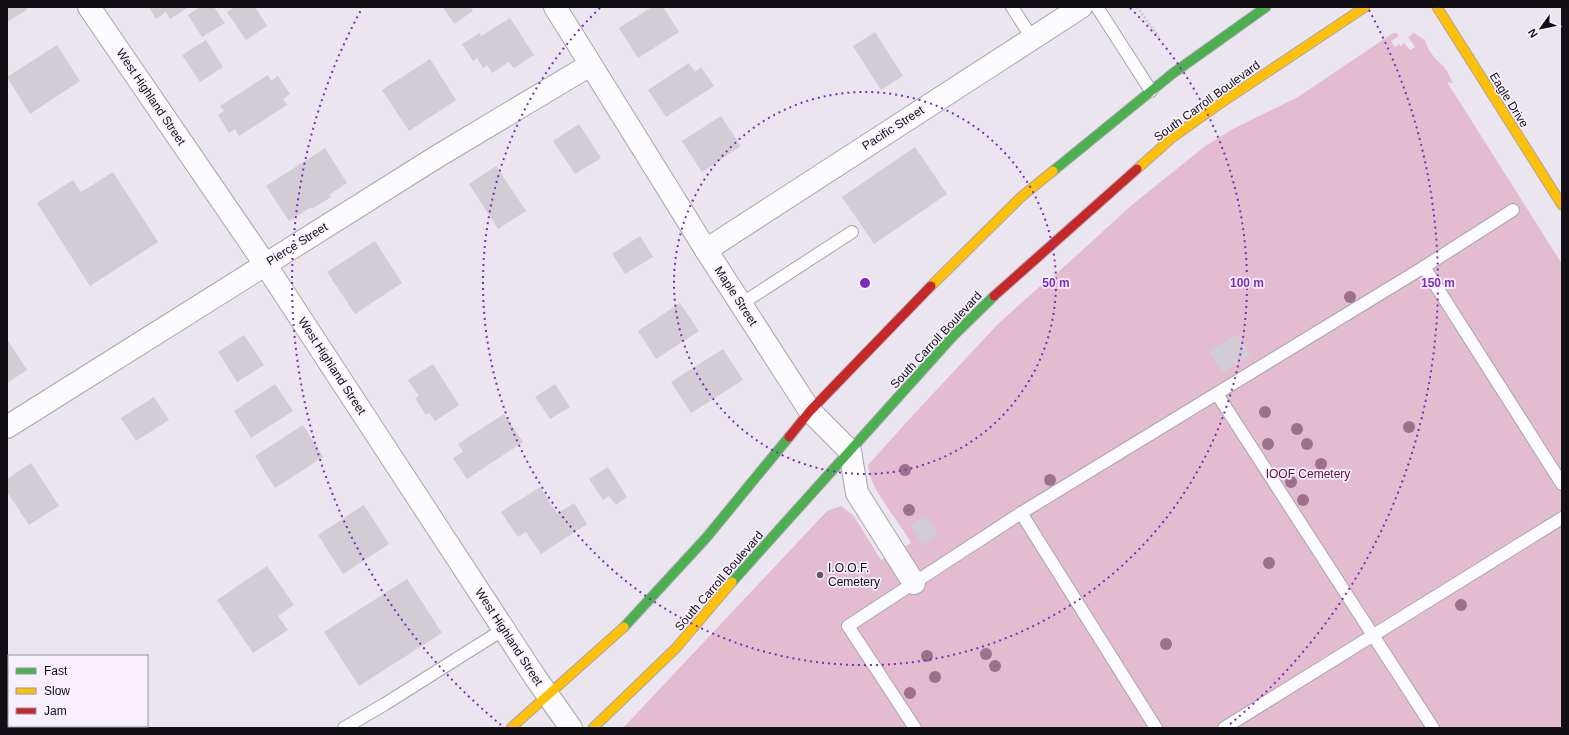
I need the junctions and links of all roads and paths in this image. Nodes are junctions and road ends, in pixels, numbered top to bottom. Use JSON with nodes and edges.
{"nodes":[{"id":1,"x":89,"y":7,"type":"edge"},
{"id":2,"x":555,"y":7,"type":"edge"},
{"id":3,"x":1012,"y":7,"type":"edge"},
{"id":4,"x":1081,"y":7,"type":"edge"},
{"id":5,"x":1096,"y":7,"type":"edge"},
{"id":6,"x":1137,"y":7,"type":"edge"},
{"id":7,"x":1266,"y":7,"type":"edge"},
{"id":8,"x":1365,"y":7,"type":"edge"},
{"id":9,"x":1437,"y":7,"type":"edge"},
{"id":10,"x":1159,"y":37,"type":"dead end"},
{"id":11,"x":1032,"y":38,"type":"junction"},
{"id":12,"x":590,"y":65,"type":"junction"},
{"id":13,"x":1151,"y":91,"type":"junction"},
{"id":14,"x":1562,"y":205,"type":"edge"},
{"id":15,"x":1513,"y":210,"type":"dead end"},
{"id":16,"x":852,"y":232,"type":"dead end"},
{"id":17,"x":706,"y":250,"type":"junction"},
{"id":18,"x":265,"y":264,"type":"junction"},
{"id":19,"x":1424,"y":267,"type":"junction"},
{"id":20,"x":741,"y":304,"type":"junction"},
{"id":21,"x":1217,"y":394,"type":"junction"},
{"id":22,"x":810,"y":411,"type":"junction"},
{"id":23,"x":7,"y":427,"type":"edge"},
{"id":24,"x":850,"y":451,"type":"junction"},
{"id":25,"x":1562,"y":484,"type":"edge"},
{"id":26,"x":1021,"y":513,"type":"junction"},
{"id":27,"x":1562,"y":518,"type":"edge"},
{"id":28,"x":914,"y":583,"type":"junction"},
{"id":29,"x":504,"y":629,"type":"junction"},
{"id":30,"x":1373,"y":635,"type":"junction"},
{"id":31,"x":548,"y":696,"type":"junction"},
{"id":32,"x":344,"y":728,"type":"edge"},
{"id":33,"x":511,"y":728,"type":"edge"},
{"id":34,"x":571,"y":728,"type":"edge"},
{"id":35,"x":593,"y":728,"type":"edge"},
{"id":36,"x":915,"y":728,"type":"edge"},
{"id":37,"x":1156,"y":728,"type":"edge"},
{"id":38,"x":1224,"y":728,"type":"edge"},
{"id":39,"x":1433,"y":728,"type":"edge"}],
"edges":[{"from":1,"to":18,"type":"street","name":"West Highland Street"},
{"from":2,"to":12,"type":"street","name":"Maple Street"},
{"from":3,"to":11,"type":"lane"},
{"from":4,"to":11,"type":"street","name":"Pacific Street"},
{"from":5,"to":13,"type":"lane"},
{"from":6,"to":10,"type":"path"},
{"from":7,"to":13,"type":"main road"},
{"from":8,"to":24,"type":"main road","name":"South Carroll Boulevard"},
{"from":9,"to":14,"type":"main road","name":"Eagle Drive"},
{"from":11,"to":17,"type":"street","name":"Pacific Street"},
{"from":12,"to":17,"type":"street","name":"Maple Street"},
{"from":12,"to":18,"type":"street","name":"Pierce Street"},
{"from":13,"to":22,"type":"main road"},
{"from":15,"to":19,"type":"lane"},
{"from":16,"to":20,"type":"lane"},
{"from":17,"to":20,"type":"street","name":"Maple Street"},
{"from":18,"to":23,"type":"street","name":"Pierce Street"},
{"from":18,"to":29,"type":"street","name":"West Highland Street"},
{"from":19,"to":21,"type":"lane"},
{"from":19,"to":25,"type":"lane"},
{"from":20,"to":22,"type":"street","name":"Maple Street"},
{"from":21,"to":26,"type":"lane"},
{"from":21,"to":30,"type":"lane"},
{"from":22,"to":24,"type":"street","name":"Maple Street"},
{"from":22,"to":31,"type":"main road"},
{"from":24,"to":28,"type":"street"},
{"from":24,"to":35,"type":"main road","name":"South Carroll Boulevard"},
{"from":26,"to":28,"type":"lane"},
{"from":26,"to":37,"type":"lane"},
{"from":27,"to":30,"type":"lane"},
{"from":28,"to":36,"type":"lane"},
{"from":29,"to":31,"type":"street","name":"West Highland Street"},
{"from":29,"to":32,"type":"lane"},
{"from":30,"to":38,"type":"lane"},
{"from":30,"to":39,"type":"lane"},
{"from":31,"to":33,"type":"main road"},
{"from":31,"to":34,"type":"street","name":"West Highland Street"}]}
